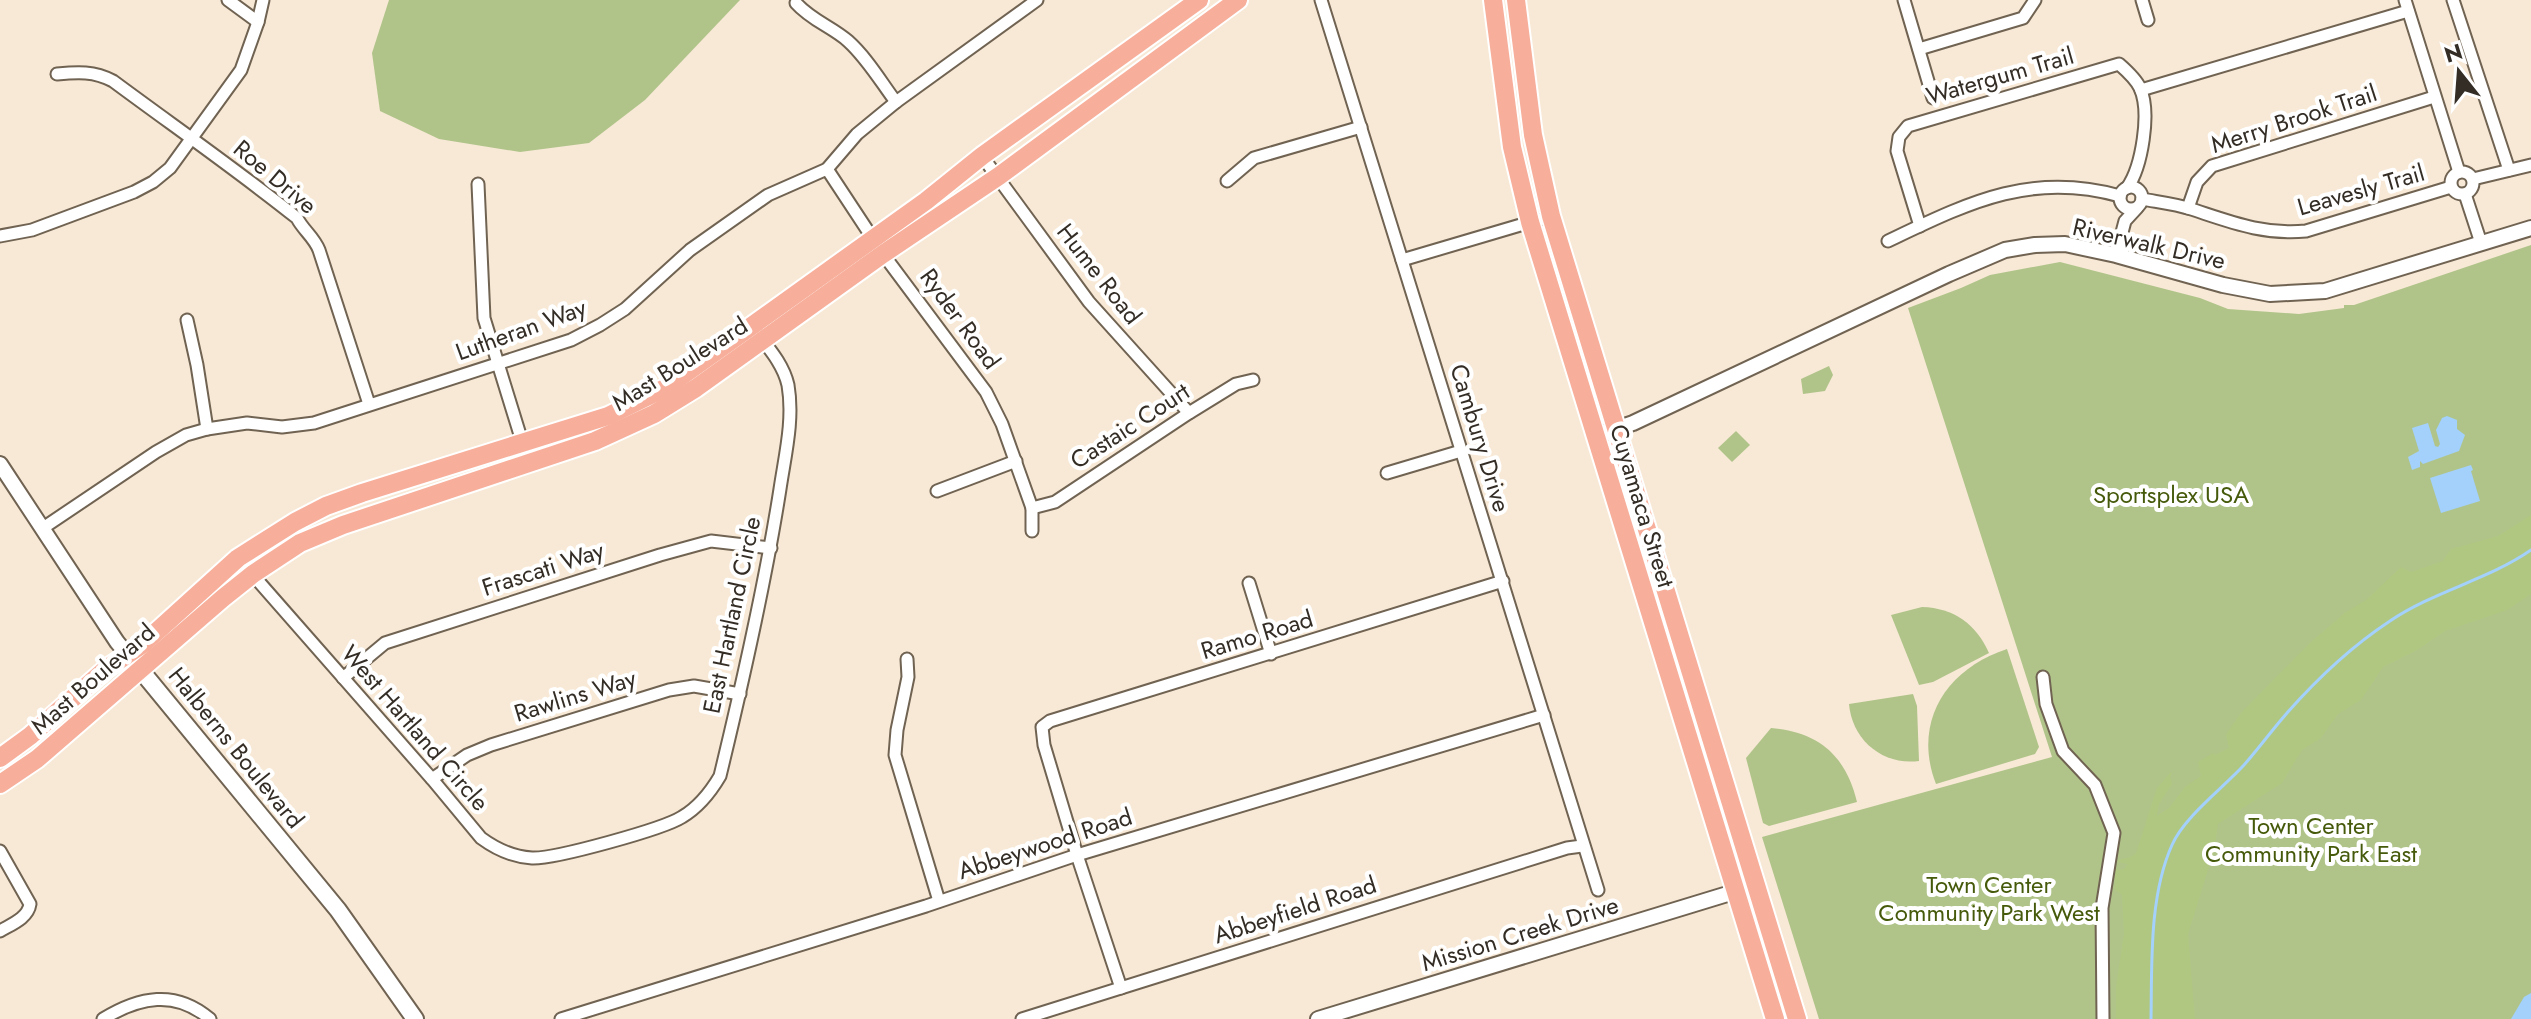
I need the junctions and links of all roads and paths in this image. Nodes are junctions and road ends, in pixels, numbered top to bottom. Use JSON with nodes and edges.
{"nodes":[{"id":1,"x":228,"y":0,"type":"edge"},
{"id":2,"x":263,"y":0,"type":"edge"},
{"id":3,"x":1037,"y":0,"type":"edge"},
{"id":4,"x":1199,"y":0,"type":"edge"},
{"id":5,"x":1238,"y":0,"type":"edge"},
{"id":6,"x":1321,"y":0,"type":"edge"},
{"id":7,"x":1493,"y":0,"type":"edge"},
{"id":8,"x":1516,"y":0,"type":"edge"},
{"id":9,"x":1904,"y":0,"type":"edge"},
{"id":10,"x":2035,"y":0,"type":"edge"},
{"id":11,"x":2142,"y":0,"type":"edge"},
{"id":12,"x":2453,"y":0,"type":"edge"},
{"id":13,"x":796,"y":3,"type":"dead end"},
{"id":14,"x":2407,"y":5,"type":"edge"},
{"id":15,"x":2148,"y":20,"type":"dead end"},
{"id":16,"x":258,"y":22,"type":"junction"},
{"id":17,"x":1919,"y":49,"type":"junction"},
{"id":18,"x":57,"y":74,"type":"dead end"},
{"id":19,"x":2141,"y":90,"type":"junction"},
{"id":20,"x":2434,"y":97,"type":"junction"},
{"id":21,"x":1933,"y":98,"type":"dead end"},
{"id":22,"x":896,"y":102,"type":"junction"},
{"id":23,"x":1361,"y":127,"type":"junction"},
{"id":24,"x":192,"y":140,"type":"junction"},
{"id":25,"x":982,"y":156,"type":"junction"},
{"id":26,"x":2531,"y":165,"type":"edge"},
{"id":27,"x":827,"y":169,"type":"junction"},
{"id":28,"x":2509,"y":170,"type":"junction"},
{"id":29,"x":2459,"y":172,"type":"junction"},
{"id":30,"x":999,"y":176,"type":"junction"},
{"id":31,"x":2135,"y":177,"type":"junction"},
{"id":32,"x":2473,"y":179,"type":"junction"},
{"id":33,"x":1227,"y":181,"type":"dead end"},
{"id":34,"x":478,"y":184,"type":"dead end"},
{"id":35,"x":2451,"y":187,"type":"junction"},
{"id":36,"x":2465,"y":194,"type":"junction"},
{"id":37,"x":2123,"y":195,"type":"junction"},
{"id":38,"x":2139,"y":199,"type":"junction"},
{"id":39,"x":2188,"y":208,"type":"junction"},
{"id":40,"x":1551,"y":216,"type":"junction"},
{"id":41,"x":2125,"y":221,"type":"junction"},
{"id":42,"x":1530,"y":222,"type":"junction"},
{"id":43,"x":1920,"y":226,"type":"junction"},
{"id":44,"x":2531,"y":228,"type":"edge"},
{"id":45,"x":0,"y":236,"type":"edge"},
{"id":46,"x":1888,"y":241,"type":"dead end"},
{"id":47,"x":2481,"y":243,"type":"junction"},
{"id":48,"x":878,"y":246,"type":"junction"},
{"id":49,"x":2116,"y":255,"type":"junction"},
{"id":50,"x":1402,"y":260,"type":"junction"},
{"id":51,"x":187,"y":320,"type":"dead end"},
{"id":52,"x":752,"y":324,"type":"junction"},
{"id":53,"x":763,"y":340,"type":"junction"},
{"id":54,"x":498,"y":364,"type":"junction"},
{"id":55,"x":1253,"y":380,"type":"dead end"},
{"id":56,"x":369,"y":404,"type":"junction"},
{"id":57,"x":1189,"y":413,"type":"junction"},
{"id":58,"x":207,"y":429,"type":"junction"},
{"id":59,"x":1616,"y":429,"type":"junction"},
{"id":60,"x":1595,"y":436,"type":"junction"},
{"id":61,"x":522,"y":443,"type":"junction"},
{"id":62,"x":1461,"y":451,"type":"junction"},
{"id":63,"x":1016,"y":461,"type":"junction"},
{"id":64,"x":0,"y":464,"type":"edge"},
{"id":65,"x":529,"y":464,"type":"junction"},
{"id":66,"x":1387,"y":473,"type":"dead end"},
{"id":67,"x":937,"y":491,"type":"dead end"},
{"id":68,"x":1032,"y":508,"type":"junction"},
{"id":69,"x":43,"y":528,"type":"junction"},
{"id":70,"x":1032,"y":531,"type":"dead end"},
{"id":71,"x":771,"y":548,"type":"junction"},
{"id":72,"x":238,"y":558,"type":"junction"},
{"id":73,"x":253,"y":574,"type":"junction"},
{"id":74,"x":1503,"y":581,"type":"junction"},
{"id":75,"x":1249,"y":583,"type":"dead end"},
{"id":76,"x":127,"y":654,"type":"junction"},
{"id":77,"x":1271,"y":654,"type":"junction"},
{"id":78,"x":907,"y":659,"type":"dead end"},
{"id":79,"x":141,"y":670,"type":"junction"},
{"id":80,"x":2043,"y":677,"type":"dead end"},
{"id":81,"x":343,"y":678,"type":"junction"},
{"id":82,"x":740,"y":694,"type":"junction"},
{"id":83,"x":1544,"y":715,"type":"junction"},
{"id":84,"x":1714,"y":744,"type":"junction"},
{"id":85,"x":1693,"y":749,"type":"junction"},
{"id":86,"x":0,"y":758,"type":"edge"},
{"id":87,"x":432,"y":779,"type":"junction"},
{"id":88,"x":0,"y":784,"type":"edge"},
{"id":89,"x":593,"y":845,"type":"joint"},
{"id":90,"x":1582,"y":846,"type":"junction"},
{"id":91,"x":0,"y":851,"type":"edge"},
{"id":92,"x":1077,"y":855,"type":"junction"},
{"id":93,"x":1598,"y":890,"type":"dead end"},
{"id":94,"x":1734,"y":892,"type":"junction"},
{"id":95,"x":939,"y":901,"type":"junction"},
{"id":96,"x":0,"y":931,"type":"edge"},
{"id":97,"x":1121,"y":988,"type":"junction"},
{"id":98,"x":103,"y":1019,"type":"edge"},
{"id":99,"x":210,"y":1019,"type":"edge"},
{"id":100,"x":415,"y":1019,"type":"edge"},
{"id":101,"x":561,"y":1019,"type":"edge"},
{"id":102,"x":1022,"y":1019,"type":"edge"},
{"id":103,"x":1318,"y":1019,"type":"edge"},
{"id":104,"x":1775,"y":1019,"type":"edge"},
{"id":105,"x":1797,"y":1019,"type":"edge"},
{"id":106,"x":2103,"y":1019,"type":"edge"}],
"edges":[{"from":1,"to":16,"type":"street"},
{"from":2,"to":16,"type":"street"},
{"from":3,"to":22,"type":"street","name":"Lutheran Way"},
{"from":4,"to":25,"type":"main road","name":"Mast Boulevard"},
{"from":5,"to":30,"type":"main road","name":"Mast Boulevard"},
{"from":6,"to":23,"type":"street","name":"Cambury Drive"},
{"from":7,"to":42,"type":"main road","name":"Cuyamaca Street"},
{"from":8,"to":40,"type":"main road","name":"Cuyamaca Street"},
{"from":9,"to":17,"type":"street"},
{"from":10,"to":17,"type":"street"},
{"from":11,"to":15,"type":"street"},
{"from":12,"to":28,"type":"street"},
{"from":13,"to":22,"type":"street"},
{"from":14,"to":19,"type":"street"},
{"from":14,"to":20,"type":"street"},
{"from":16,"to":24,"type":"street"},
{"from":17,"to":21,"type":"street"},
{"from":18,"to":24,"type":"street","name":"Roe Drive"},
{"from":19,"to":31,"type":"street"},
{"from":19,"to":43,"type":"street","name":"Watergum Trail"},
{"from":20,"to":29,"type":"street"},
{"from":20,"to":39,"type":"street","name":"Merry Brook Trail"},
{"from":22,"to":27,"type":"street","name":"Lutheran Way"},
{"from":23,"to":33,"type":"street"},
{"from":23,"to":50,"type":"street","name":"Cambury Drive"},
{"from":24,"to":45,"type":"street"},
{"from":24,"to":56,"type":"street","name":"Roe Drive"},
{"from":25,"to":30,"type":"street","name":"Hume Road"},
{"from":25,"to":48,"type":"main road","name":"Mast Boulevard"},
{"from":26,"to":28,"type":"street"},
{"from":27,"to":48,"type":"street","name":"Ryder Road"},
{"from":27,"to":54,"type":"street","name":"Lutheran Way"},
{"from":28,"to":32,"type":"street"},
{"from":29,"to":32,"type":"street"},
{"from":29,"to":35,"type":"street"},
{"from":30,"to":48,"type":"main road","name":"Mast Boulevard"},
{"from":30,"to":57,"type":"street","name":"Hume Road"},
{"from":31,"to":37,"type":"street"},
{"from":31,"to":38,"type":"street"},
{"from":32,"to":36,"type":"street"},
{"from":34,"to":54,"type":"street"},
{"from":35,"to":36,"type":"street"},
{"from":35,"to":39,"type":"street","name":"Leavesly Trail"},
{"from":36,"to":47,"type":"street"},
{"from":37,"to":38,"type":"street"},
{"from":37,"to":38,"type":"street"},
{"from":37,"to":41,"type":"street"},
{"from":37,"to":43,"type":"street"},
{"from":38,"to":39,"type":"street","name":"Leavesly Trail"},
{"from":38,"to":41,"type":"street"},
{"from":40,"to":42,"type":"street"},
{"from":40,"to":59,"type":"main road","name":"Cuyamaca Street"},
{"from":41,"to":49,"type":"street"},
{"from":42,"to":50,"type":"street"},
{"from":42,"to":60,"type":"main road","name":"Cuyamaca Street"},
{"from":43,"to":46,"type":"street"},
{"from":44,"to":47,"type":"street","name":"Riverwalk Drive"},
{"from":47,"to":49,"type":"street","name":"Riverwalk Drive"},
{"from":48,"to":52,"type":"main road","name":"Mast Boulevard"},
{"from":48,"to":53,"type":"main road","name":"Mast Boulevard"},
{"from":48,"to":63,"type":"street","name":"Ryder Road"},
{"from":49,"to":59,"type":"street","name":"Riverwalk Drive"},
{"from":50,"to":62,"type":"street","name":"Cambury Drive"},
{"from":51,"to":58,"type":"street"},
{"from":52,"to":53,"type":"street","name":"East Hartland Circle"},
{"from":52,"to":61,"type":"main road","name":"Mast Boulevard"},
{"from":53,"to":65,"type":"main road","name":"Mast Boulevard"},
{"from":53,"to":71,"type":"street","name":"East Hartland Circle"},
{"from":54,"to":56,"type":"street","name":"Lutheran Way"},
{"from":54,"to":61,"type":"street"},
{"from":55,"to":57,"type":"street","name":"Castaic Court"},
{"from":56,"to":58,"type":"street","name":"Lutheran Way"},
{"from":57,"to":68,"type":"street","name":"Castaic Court"},
{"from":58,"to":69,"type":"street","name":"Lutheran Way"},
{"from":59,"to":60,"type":"street","name":"Riverwalk Drive"},
{"from":59,"to":84,"type":"main road","name":"Cuyamaca Street"},
{"from":60,"to":85,"type":"main road","name":"Cuyamaca Street"},
{"from":61,"to":65,"type":"street"},
{"from":61,"to":72,"type":"main road","name":"Mast Boulevard"},
{"from":62,"to":66,"type":"street"},
{"from":62,"to":74,"type":"street","name":"Cambury Drive"},
{"from":63,"to":67,"type":"street"},
{"from":63,"to":68,"type":"street","name":"Ryder Road"},
{"from":64,"to":69,"type":"street","name":"Halberns Boulevard"},
{"from":65,"to":73,"type":"main road","name":"Mast Boulevard"},
{"from":68,"to":70,"type":"street","name":"Ryder Road"},
{"from":69,"to":76,"type":"street","name":"Halberns Boulevard"},
{"from":71,"to":81,"type":"street","name":"Frascati Way"},
{"from":71,"to":82,"type":"street","name":"East Hartland Circle"},
{"from":72,"to":73,"type":"street","name":"West Hartland Circle"},
{"from":72,"to":76,"type":"main road","name":"Mast Boulevard"},
{"from":73,"to":79,"type":"main road","name":"Mast Boulevard"},
{"from":73,"to":81,"type":"street","name":"West Hartland Circle"},
{"from":74,"to":77,"type":"street","name":"Ramo Road"},
{"from":74,"to":83,"type":"street","name":"Cambury Drive"},
{"from":75,"to":77,"type":"street"},
{"from":76,"to":79,"type":"main road","name":"Halberns Boulevard"},
{"from":76,"to":86,"type":"main road","name":"Mast Boulevard"},
{"from":77,"to":92,"type":"street","name":"Ramo Road"},
{"from":78,"to":95,"type":"street"},
{"from":79,"to":88,"type":"main road","name":"Mast Boulevard"},
{"from":79,"to":100,"type":"main road","name":"Halberns Boulevard"},
{"from":80,"to":106,"type":"street"},
{"from":81,"to":87,"type":"street","name":"West Hartland Circle"},
{"from":82,"to":87,"type":"street","name":"Rawlins Way"},
{"from":82,"to":89,"type":"street","name":"East Hartland Circle"},
{"from":83,"to":90,"type":"street","name":"Cambury Drive"},
{"from":83,"to":92,"type":"street","name":"Abbeywood Road"},
{"from":84,"to":85,"type":"main road"},
{"from":84,"to":105,"type":"main road","name":"Cuyamaca Street"},
{"from":85,"to":94,"type":"main road","name":"Cuyamaca Street"},
{"from":87,"to":89,"type":"street","name":"West Hartland Circle"},
{"from":90,"to":93,"type":"street","name":"Cambury Drive"},
{"from":90,"to":97,"type":"street","name":"Abbeyfield Road"},
{"from":91,"to":96,"type":"street"},
{"from":92,"to":95,"type":"street","name":"Abbeywood Road"},
{"from":92,"to":97,"type":"street"},
{"from":94,"to":103,"type":"street","name":"Mission Creek Drive"},
{"from":94,"to":104,"type":"main road","name":"Cuyamaca Street"},
{"from":95,"to":101,"type":"street","name":"Abbeywood Road"},
{"from":97,"to":102,"type":"street","name":"Abbeyfield Road"},
{"from":98,"to":99,"type":"street"}]}
